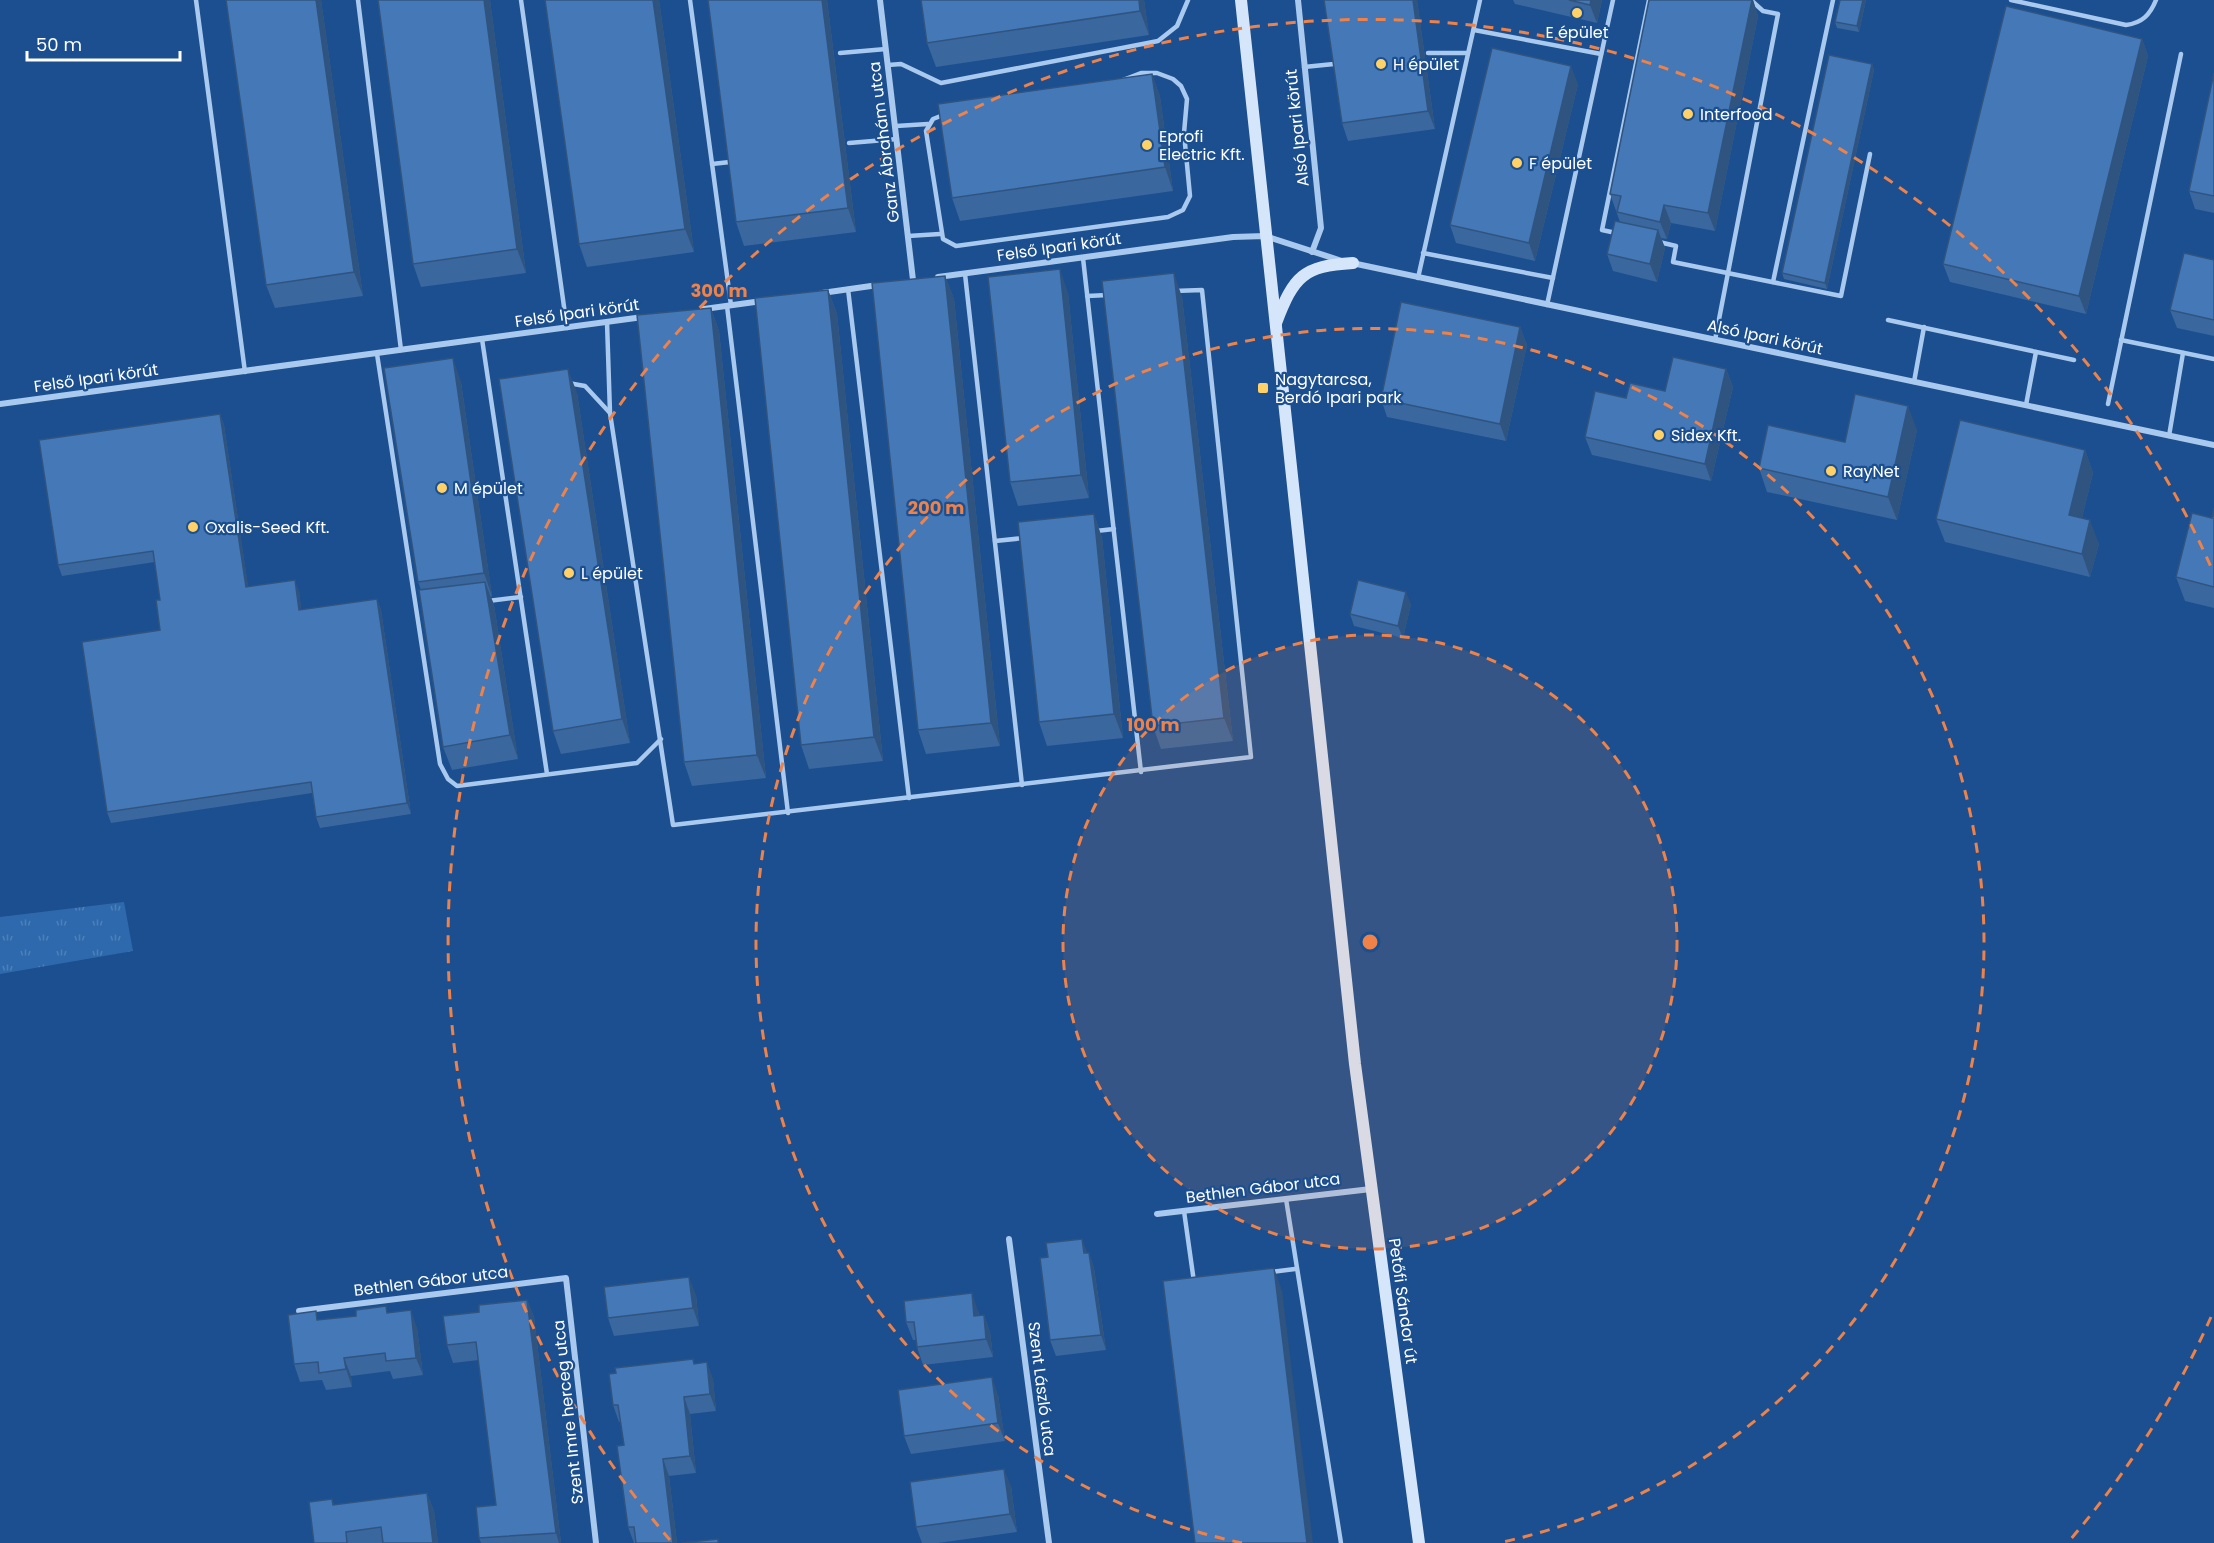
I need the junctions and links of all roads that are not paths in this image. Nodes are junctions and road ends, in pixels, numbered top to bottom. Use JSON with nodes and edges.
{"nodes":[{"id":1,"x":196,"y":0,"type":"edge"},
{"id":2,"x":357,"y":0,"type":"edge"},
{"id":3,"x":521,"y":0,"type":"edge"},
{"id":4,"x":690,"y":0,"type":"edge"},
{"id":5,"x":880,"y":0,"type":"edge"},
{"id":6,"x":1188,"y":0,"type":"edge"},
{"id":7,"x":1241,"y":0,"type":"edge"},
{"id":8,"x":1298,"y":0,"type":"edge"},
{"id":9,"x":1480,"y":0,"type":"edge"},
{"id":10,"x":1613,"y":0,"type":"edge"},
{"id":11,"x":1649,"y":0,"type":"edge"},
{"id":12,"x":1751,"y":0,"type":"edge"},
{"id":13,"x":1833,"y":0,"type":"edge"},
{"id":14,"x":2011,"y":0,"type":"edge"},
{"id":15,"x":2156,"y":0,"type":"edge"},
{"id":16,"x":2038,"y":3,"type":"edge"},
{"id":17,"x":1474,"y":30,"type":"junction"},
{"id":18,"x":886,"y":50,"type":"junction"},
{"id":19,"x":840,"y":53,"type":"dead end"},
{"id":20,"x":1428,"y":53,"type":"dead end"},
{"id":21,"x":1468,"y":53,"type":"junction"},
{"id":22,"x":1601,"y":54,"type":"junction"},
{"id":23,"x":2181,"y":54,"type":"dead end"},
{"id":24,"x":1334,"y":64,"type":"edge"},
{"id":25,"x":888,"y":65,"type":"junction"},
{"id":26,"x":1304,"y":67,"type":"junction"},
{"id":27,"x":928,"y":124,"type":"junction"},
{"id":28,"x":896,"y":126,"type":"junction"},
{"id":29,"x":897,"y":138,"type":"junction"},
{"id":30,"x":849,"y":143,"type":"dead end"},
{"id":31,"x":1870,"y":154,"type":"dead end"},
{"id":32,"x":730,"y":162,"type":"edge"},
{"id":33,"x":712,"y":164,"type":"junction"},
{"id":34,"x":940,"y":234,"type":"junction"},
{"id":35,"x":1623,"y":235,"type":"edge"},
{"id":36,"x":908,"y":236,"type":"junction"},
{"id":37,"x":1266,"y":236,"type":"junction"},
{"id":38,"x":1655,"y":242,"type":"edge"},
{"id":39,"x":1312,"y":252,"type":"junction"},
{"id":40,"x":1423,"y":253,"type":"junction"},
{"id":41,"x":1083,"y":258,"type":"junction"},
{"id":42,"x":1353,"y":263,"type":"junction"},
{"id":43,"x":1729,"y":273,"type":"junction"},
{"id":44,"x":965,"y":274,"type":"junction"},
{"id":45,"x":934,"y":278,"type":"edge"},
{"id":46,"x":1418,"y":278,"type":"junction"},
{"id":47,"x":1553,"y":278,"type":"junction"},
{"id":48,"x":924,"y":279,"type":"edge"},
{"id":49,"x":913,"y":280,"type":"junction"},
{"id":50,"x":902,"y":282,"type":"edge"},
{"id":51,"x":1773,"y":282,"type":"junction"},
{"id":52,"x":891,"y":283,"type":"edge"},
{"id":53,"x":848,"y":289,"type":"junction"},
{"id":54,"x":1168,"y":292,"type":"edge"},
{"id":55,"x":813,"y":294,"type":"edge"},
{"id":56,"x":1110,"y":295,"type":"edge"},
{"id":57,"x":1087,"y":296,"type":"junction"},
{"id":58,"x":766,"y":300,"type":"edge"},
{"id":59,"x":729,"y":305,"type":"junction"},
{"id":60,"x":1547,"y":305,"type":"junction"},
{"id":61,"x":694,"y":310,"type":"edge"},
{"id":62,"x":651,"y":316,"type":"edge"},
{"id":63,"x":1888,"y":320,"type":"dead end"},
{"id":64,"x":607,"y":322,"type":"junction"},
{"id":65,"x":1275,"y":327,"type":"junction"},
{"id":66,"x":1924,"y":327,"type":"junction"},
{"id":67,"x":567,"y":328,"type":"junction"},
{"id":68,"x":482,"y":339,"type":"junction"},
{"id":69,"x":1715,"y":340,"type":"junction"},
{"id":70,"x":2121,"y":340,"type":"junction"},
{"id":71,"x":401,"y":350,"type":"junction"},
{"id":72,"x":2036,"y":351,"type":"junction"},
{"id":73,"x":2183,"y":352,"type":"junction"},
{"id":74,"x":377,"y":354,"type":"junction"},
{"id":75,"x":2214,"y":359,"type":"edge"},
{"id":76,"x":2074,"y":360,"type":"dead end"},
{"id":77,"x":245,"y":372,"type":"junction"},
{"id":78,"x":563,"y":382,"type":"edge"},
{"id":79,"x":1914,"y":382,"type":"junction"},
{"id":80,"x":501,"y":391,"type":"edge"},
{"id":81,"x":490,"y":392,"type":"junction"},
{"id":82,"x":0,"y":404,"type":"edge"},
{"id":83,"x":2108,"y":404,"type":"dead end"},
{"id":84,"x":2026,"y":405,"type":"junction"},
{"id":85,"x":610,"y":413,"type":"junction"},
{"id":86,"x":2169,"y":436,"type":"junction"},
{"id":87,"x":2214,"y":445,"type":"edge"},
{"id":88,"x":1114,"y":529,"type":"junction"},
{"id":89,"x":1090,"y":532,"type":"edge"},
{"id":90,"x":1030,"y":538,"type":"edge"},
{"id":91,"x":995,"y":541,"type":"junction"},
{"id":92,"x":521,"y":597,"type":"junction"},
{"id":93,"x":486,"y":601,"type":"edge"},
{"id":94,"x":428,"y":609,"type":"edge"},
{"id":95,"x":416,"y":611,"type":"junction"},
{"id":96,"x":661,"y":739,"type":"junction"},
{"id":97,"x":1141,"y":772,"type":"junction"},
{"id":98,"x":547,"y":774,"type":"junction"},
{"id":99,"x":1022,"y":785,"type":"junction"},
{"id":100,"x":909,"y":798,"type":"junction"},
{"id":101,"x":788,"y":813,"type":"junction"},
{"id":102,"x":1371,"y":1189,"type":"junction"},
{"id":103,"x":1286,"y":1199,"type":"junction"},
{"id":104,"x":1185,"y":1211,"type":"junction"},
{"id":105,"x":1157,"y":1214,"type":"dead end"},
{"id":106,"x":1009,"y":1239,"type":"dead end"},
{"id":107,"x":1295,"y":1269,"type":"junction"},
{"id":108,"x":1261,"y":1273,"type":"edge"},
{"id":109,"x":566,"y":1278,"type":"joint"},
{"id":110,"x":1205,"y":1281,"type":"edge"},
{"id":111,"x":298,"y":1311,"type":"edge"},
{"id":112,"x":596,"y":1543,"type":"edge"},
{"id":113,"x":1049,"y":1543,"type":"edge"},
{"id":114,"x":1341,"y":1543,"type":"edge"},
{"id":115,"x":1419,"y":1543,"type":"edge"}],
"edges":[{"from":1,"to":77,"type":"lane"},
{"from":2,"to":71,"type":"lane"},
{"from":3,"to":67,"type":"lane"},
{"from":4,"to":33,"type":"lane"},
{"from":5,"to":18,"type":"street","name":"Ganz Ábrahám utca"},
{"from":6,"to":25,"type":"lane"},
{"from":7,"to":37,"type":"main road","name":"Petőfi Sándor út"},
{"from":8,"to":26,"type":"street","name":"Alsó Ipari körút"},
{"from":9,"to":17,"type":"lane"},
{"from":10,"to":22,"type":"lane"},
{"from":11,"to":35,"type":"lane"},
{"from":12,"to":43,"type":"lane"},
{"from":13,"to":51,"type":"lane"},
{"from":14,"to":16,"type":"lane"},
{"from":15,"to":16,"type":"lane"},
{"from":17,"to":21,"type":"lane"},
{"from":17,"to":22,"type":"lane"},
{"from":18,"to":19,"type":"lane"},
{"from":18,"to":25,"type":"street","name":"Ganz Ábrahám utca"},
{"from":20,"to":21,"type":"lane"},
{"from":21,"to":40,"type":"lane"},
{"from":22,"to":47,"type":"lane"},
{"from":23,"to":70,"type":"lane"},
{"from":24,"to":26,"type":"lane"},
{"from":25,"to":28,"type":"street","name":"Ganz Ábrahám utca"},
{"from":26,"to":39,"type":"street","name":"Alsó Ipari körút"},
{"from":27,"to":28,"type":"lane"},
{"from":27,"to":34,"type":"lane"},
{"from":27,"to":34,"type":"lane"},
{"from":28,"to":29,"type":"street","name":"Ganz Ábrahám utca"},
{"from":29,"to":30,"type":"lane"},
{"from":29,"to":36,"type":"street","name":"Ganz Ábrahám utca"},
{"from":31,"to":51,"type":"lane"},
{"from":32,"to":33,"type":"lane"},
{"from":33,"to":59,"type":"lane"},
{"from":34,"to":36,"type":"lane"},
{"from":36,"to":49,"type":"street","name":"Ganz Ábrahám utca"},
{"from":37,"to":39,"type":"street","name":"Alsó Ipari körút"},
{"from":37,"to":41,"type":"street","name":"Felső Ipari körút"},
{"from":37,"to":65,"type":"main road","name":"Petőfi Sándor út"},
{"from":38,"to":43,"type":"lane"},
{"from":39,"to":42,"type":"street","name":"Alsó Ipari körút"},
{"from":40,"to":46,"type":"lane"},
{"from":40,"to":47,"type":"lane"},
{"from":41,"to":44,"type":"street","name":"Felső Ipari körút"},
{"from":41,"to":57,"type":"lane"},
{"from":42,"to":46,"type":"street","name":"Alsó Ipari körút"},
{"from":42,"to":65,"type":"main road"},
{"from":43,"to":51,"type":"lane"},
{"from":43,"to":69,"type":"lane"},
{"from":44,"to":45,"type":"street","name":"Felső Ipari körút"},
{"from":44,"to":91,"type":"lane"},
{"from":46,"to":60,"type":"street","name":"Alsó Ipari körút"},
{"from":47,"to":60,"type":"lane"},
{"from":48,"to":49,"type":"street"},
{"from":49,"to":50,"type":"street"},
{"from":52,"to":53,"type":"street"},
{"from":53,"to":55,"type":"street"},
{"from":53,"to":100,"type":"lane"},
{"from":54,"to":97,"type":"lane"},
{"from":56,"to":57,"type":"lane"},
{"from":57,"to":88,"type":"lane"},
{"from":58,"to":59,"type":"street"},
{"from":59,"to":61,"type":"street"},
{"from":59,"to":101,"type":"lane"},
{"from":60,"to":69,"type":"street","name":"Alsó Ipari körút"},
{"from":62,"to":64,"type":"street","name":"Felső Ipari körút"},
{"from":63,"to":66,"type":"lane"},
{"from":64,"to":67,"type":"street","name":"Felső Ipari körút"},
{"from":64,"to":85,"type":"lane"},
{"from":65,"to":102,"type":"main road","name":"Petőfi Sándor út"},
{"from":66,"to":72,"type":"lane"},
{"from":66,"to":79,"type":"lane"},
{"from":67,"to":68,"type":"street","name":"Felső Ipari körút"},
{"from":68,"to":71,"type":"street","name":"Felső Ipari körút"},
{"from":68,"to":81,"type":"lane"},
{"from":69,"to":79,"type":"street","name":"Alsó Ipari körút"},
{"from":70,"to":73,"type":"lane"},
{"from":70,"to":83,"type":"lane"},
{"from":71,"to":74,"type":"street","name":"Felső Ipari körút"},
{"from":72,"to":76,"type":"lane"},
{"from":72,"to":84,"type":"lane"},
{"from":73,"to":75,"type":"lane"},
{"from":73,"to":86,"type":"lane"},
{"from":74,"to":77,"type":"street","name":"Felső Ipari körút"},
{"from":74,"to":95,"type":"lane"},
{"from":77,"to":82,"type":"street","name":"Felső Ipari körút"},
{"from":78,"to":85,"type":"lane"},
{"from":79,"to":84,"type":"street","name":"Alsó Ipari körút"},
{"from":80,"to":81,"type":"lane"},
{"from":81,"to":92,"type":"lane"},
{"from":84,"to":86,"type":"street","name":"Alsó Ipari körút"},
{"from":85,"to":96,"type":"lane"},
{"from":86,"to":87,"type":"street","name":"Alsó Ipari körút"},
{"from":88,"to":89,"type":"lane"},
{"from":88,"to":97,"type":"lane"},
{"from":90,"to":91,"type":"lane"},
{"from":91,"to":99,"type":"lane"},
{"from":92,"to":93,"type":"lane"},
{"from":92,"to":98,"type":"lane"},
{"from":94,"to":95,"type":"lane"},
{"from":95,"to":98,"type":"lane"},
{"from":96,"to":98,"type":"lane"},
{"from":96,"to":101,"type":"lane"},
{"from":97,"to":99,"type":"lane"},
{"from":99,"to":100,"type":"lane"},
{"from":100,"to":101,"type":"lane"},
{"from":102,"to":103,"type":"street","name":"Bethlen Gábor utca"},
{"from":102,"to":115,"type":"main road","name":"Petőfi Sándor út"},
{"from":103,"to":104,"type":"street","name":"Bethlen Gábor utca"},
{"from":103,"to":107,"type":"lane"},
{"from":104,"to":105,"type":"street","name":"Bethlen Gábor utca"},
{"from":104,"to":110,"type":"lane"},
{"from":106,"to":113,"type":"street","name":"Szent László utca"},
{"from":107,"to":108,"type":"lane"},
{"from":107,"to":114,"type":"lane"},
{"from":109,"to":111,"type":"street","name":"Bethlen Gábor utca"},
{"from":109,"to":112,"type":"street","name":"Szent Imre herceg utca"}]}
